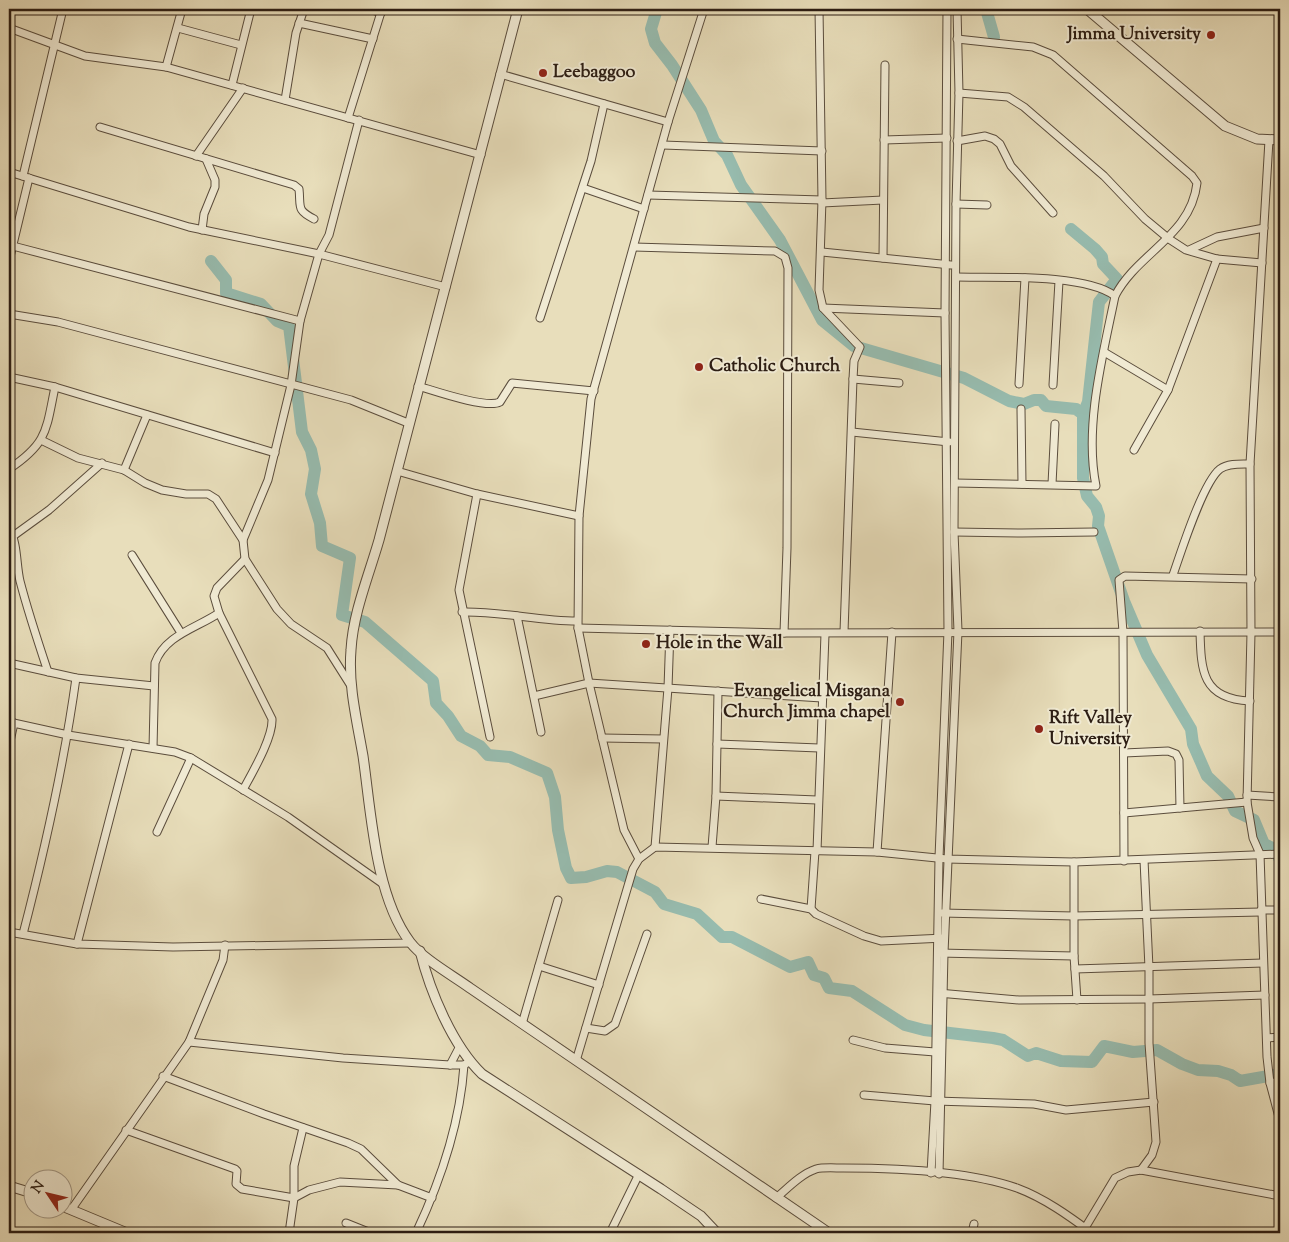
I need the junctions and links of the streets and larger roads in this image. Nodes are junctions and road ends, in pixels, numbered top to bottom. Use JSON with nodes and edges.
{"nodes":[{"id":1,"x":63,"y":9,"type":"edge"},
{"id":2,"x":182,"y":9,"type":"edge"},
{"id":3,"x":251,"y":9,"type":"edge"},
{"id":4,"x":304,"y":9,"type":"edge"},
{"id":5,"x":370,"y":9,"type":"edge"},
{"id":6,"x":518,"y":9,"type":"edge"},
{"id":7,"x":704,"y":9,"type":"edge"},
{"id":8,"x":819,"y":9,"type":"edge"},
{"id":9,"x":947,"y":9,"type":"edge"},
{"id":10,"x":957,"y":9,"type":"edge"},
{"id":11,"x":1087,"y":9,"type":"edge"},
{"id":12,"x":382,"y":11,"type":"edge"},
{"id":13,"x":299,"y":23,"type":"junction"},
{"id":14,"x":9,"y":28,"type":"edge"},
{"id":15,"x":178,"y":28,"type":"junction"},
{"id":16,"x":373,"y":39,"type":"junction"},
{"id":17,"x":957,"y":39,"type":"junction"},
{"id":18,"x":54,"y":43,"type":"junction"},
{"id":19,"x":242,"y":45,"type":"junction"},
{"id":20,"x":885,"y":66,"type":"dead end"},
{"id":21,"x":166,"y":67,"type":"junction"},
{"id":22,"x":500,"y":74,"type":"junction"},
{"id":23,"x":232,"y":85,"type":"junction"},
{"id":24,"x":243,"y":88,"type":"junction"},
{"id":25,"x":959,"y":93,"type":"junction"},
{"id":26,"x":285,"y":100,"type":"junction"},
{"id":27,"x":604,"y":104,"type":"junction"},
{"id":28,"x":348,"y":118,"type":"junction"},
{"id":29,"x":359,"y":120,"type":"junction"},
{"id":30,"x":668,"y":122,"type":"junction"},
{"id":31,"x":100,"y":127,"type":"dead end"},
{"id":32,"x":947,"y":138,"type":"junction"},
{"id":33,"x":884,"y":140,"type":"junction"},
{"id":34,"x":1269,"y":140,"type":"junction"},
{"id":35,"x":1280,"y":140,"type":"edge"},
{"id":36,"x":957,"y":141,"type":"junction"},
{"id":37,"x":663,"y":145,"type":"junction"},
{"id":38,"x":822,"y":151,"type":"junction"},
{"id":39,"x":481,"y":155,"type":"junction"},
{"id":40,"x":196,"y":156,"type":"junction"},
{"id":41,"x":206,"y":159,"type":"junction"},
{"id":42,"x":9,"y":172,"type":"edge"},
{"id":43,"x":26,"y":177,"type":"junction"},
{"id":44,"x":582,"y":188,"type":"junction"},
{"id":45,"x":648,"y":195,"type":"junction"},
{"id":46,"x":883,"y":200,"type":"junction"},
{"id":47,"x":822,"y":202,"type":"junction"},
{"id":48,"x":956,"y":204,"type":"junction"},
{"id":49,"x":987,"y":205,"type":"dead end"},
{"id":50,"x":644,"y":209,"type":"junction"},
{"id":51,"x":1053,"y":213,"type":"dead end"},
{"id":52,"x":314,"y":219,"type":"dead end"},
{"id":53,"x":1264,"y":228,"type":"junction"},
{"id":54,"x":202,"y":230,"type":"junction"},
{"id":55,"x":1168,"y":239,"type":"junction"},
{"id":56,"x":11,"y":246,"type":"edge"},
{"id":57,"x":634,"y":247,"type":"junction"},
{"id":58,"x":1189,"y":250,"type":"junction"},
{"id":59,"x":822,"y":252,"type":"junction"},
{"id":60,"x":319,"y":254,"type":"junction"},
{"id":61,"x":882,"y":258,"type":"junction"},
{"id":62,"x":1217,"y":259,"type":"junction"},
{"id":63,"x":9,"y":261,"type":"edge"},
{"id":64,"x":1262,"y":263,"type":"junction"},
{"id":65,"x":956,"y":264,"type":"junction"},
{"id":66,"x":947,"y":265,"type":"junction"},
{"id":67,"x":956,"y":277,"type":"junction"},
{"id":68,"x":1025,"y":278,"type":"junction"},
{"id":69,"x":1059,"y":281,"type":"junction"},
{"id":70,"x":446,"y":286,"type":"junction"},
{"id":71,"x":1115,"y":296,"type":"junction"},
{"id":72,"x":823,"y":308,"type":"junction"},
{"id":73,"x":945,"y":313,"type":"junction"},
{"id":74,"x":9,"y":314,"type":"edge"},
{"id":75,"x":540,"y":318,"type":"dead end"},
{"id":76,"x":300,"y":321,"type":"junction"},
{"id":77,"x":1104,"y":352,"type":"junction"},
{"id":78,"x":9,"y":377,"type":"edge"},
{"id":79,"x":853,"y":379,"type":"junction"},
{"id":80,"x":899,"y":383,"type":"dead end"},
{"id":81,"x":1020,"y":384,"type":"dead end"},
{"id":82,"x":291,"y":385,"type":"junction"},
{"id":83,"x":1053,"y":385,"type":"dead end"},
{"id":84,"x":418,"y":386,"type":"junction"},
{"id":85,"x":55,"y":387,"type":"junction"},
{"id":86,"x":1168,"y":390,"type":"junction"},
{"id":87,"x":594,"y":391,"type":"junction"},
{"id":88,"x":1021,"y":409,"type":"dead end"},
{"id":89,"x":147,"y":415,"type":"junction"},
{"id":90,"x":408,"y":423,"type":"junction"},
{"id":91,"x":1055,"y":424,"type":"dead end"},
{"id":92,"x":852,"y":432,"type":"junction"},
{"id":93,"x":41,"y":440,"type":"junction"},
{"id":94,"x":946,"y":442,"type":"junction"},
{"id":95,"x":955,"y":442,"type":"junction"},
{"id":96,"x":1134,"y":450,"type":"dead end"},
{"id":97,"x":275,"y":453,"type":"junction"},
{"id":98,"x":102,"y":464,"type":"junction"},
{"id":99,"x":1250,"y":464,"type":"junction"},
{"id":100,"x":9,"y":468,"type":"edge"},
{"id":101,"x":124,"y":470,"type":"junction"},
{"id":102,"x":397,"y":471,"type":"junction"},
{"id":103,"x":955,"y":483,"type":"junction"},
{"id":104,"x":1022,"y":484,"type":"junction"},
{"id":105,"x":1052,"y":484,"type":"junction"},
{"id":106,"x":477,"y":494,"type":"junction"},
{"id":107,"x":579,"y":516,"type":"junction"},
{"id":108,"x":9,"y":528,"type":"edge"},
{"id":109,"x":954,"y":532,"type":"junction"},
{"id":110,"x":1094,"y":532,"type":"dead end"},
{"id":111,"x":11,"y":537,"type":"edge"},
{"id":112,"x":243,"y":540,"type":"junction"},
{"id":113,"x":132,"y":555,"type":"dead end"},
{"id":114,"x":245,"y":559,"type":"junction"},
{"id":115,"x":1173,"y":576,"type":"junction"},
{"id":116,"x":1252,"y":579,"type":"junction"},
{"id":117,"x":462,"y":612,"type":"junction"},
{"id":118,"x":219,"y":613,"type":"junction"},
{"id":119,"x":517,"y":616,"type":"junction"},
{"id":120,"x":578,"y":624,"type":"junction"},
{"id":121,"x":670,"y":630,"type":"junction"},
{"id":122,"x":948,"y":631,"type":"junction"},
{"id":123,"x":958,"y":631,"type":"junction"},
{"id":124,"x":1200,"y":631,"type":"junction"},
{"id":125,"x":844,"y":632,"type":"junction"},
{"id":126,"x":892,"y":632,"type":"junction"},
{"id":127,"x":1124,"y":632,"type":"junction"},
{"id":128,"x":1280,"y":632,"type":"edge"},
{"id":129,"x":181,"y":633,"type":"junction"},
{"id":130,"x":1252,"y":633,"type":"junction"},
{"id":131,"x":784,"y":634,"type":"junction"},
{"id":132,"x":825,"y":634,"type":"junction"},
{"id":133,"x":9,"y":663,"type":"edge"},
{"id":134,"x":48,"y":672,"type":"junction"},
{"id":135,"x":76,"y":678,"type":"junction"},
{"id":136,"x":589,"y":684,"type":"junction"},
{"id":137,"x":154,"y":686,"type":"junction"},
{"id":138,"x":668,"y":688,"type":"junction"},
{"id":139,"x":352,"y":689,"type":"junction"},
{"id":140,"x":718,"y":691,"type":"junction"},
{"id":141,"x":534,"y":696,"type":"junction"},
{"id":142,"x":822,"y":698,"type":"junction"},
{"id":143,"x":1250,"y":700,"type":"junction"},
{"id":144,"x":11,"y":722,"type":"edge"},
{"id":145,"x":541,"y":732,"type":"dead end"},
{"id":146,"x":68,"y":735,"type":"junction"},
{"id":147,"x":490,"y":737,"type":"dead end"},
{"id":148,"x":602,"y":738,"type":"junction"},
{"id":149,"x":663,"y":738,"type":"junction"},
{"id":150,"x":129,"y":744,"type":"junction"},
{"id":151,"x":717,"y":744,"type":"junction"},
{"id":152,"x":9,"y":746,"type":"edge"},
{"id":153,"x":154,"y":748,"type":"junction"},
{"id":154,"x":819,"y":748,"type":"junction"},
{"id":155,"x":1124,"y":753,"type":"junction"},
{"id":156,"x":191,"y":758,"type":"junction"},
{"id":157,"x":243,"y":790,"type":"junction"},
{"id":158,"x":716,"y":796,"type":"junction"},
{"id":159,"x":1280,"y":796,"type":"edge"},
{"id":160,"x":1247,"y":799,"type":"junction"},
{"id":161,"x":817,"y":800,"type":"junction"},
{"id":162,"x":1180,"y":808,"type":"junction"},
{"id":163,"x":1124,"y":813,"type":"junction"},
{"id":164,"x":157,"y":832,"type":"dead end"},
{"id":165,"x":655,"y":847,"type":"junction"},
{"id":166,"x":712,"y":847,"type":"junction"},
{"id":167,"x":816,"y":851,"type":"junction"},
{"id":168,"x":877,"y":852,"type":"junction"},
{"id":169,"x":1260,"y":854,"type":"junction"},
{"id":170,"x":1280,"y":854,"type":"edge"},
{"id":171,"x":943,"y":858,"type":"junction"},
{"id":172,"x":638,"y":859,"type":"junction"},
{"id":173,"x":1144,"y":860,"type":"junction"},
{"id":174,"x":1124,"y":861,"type":"junction"},
{"id":175,"x":1074,"y":862,"type":"junction"},
{"id":176,"x":383,"y":884,"type":"junction"},
{"id":177,"x":760,"y":899,"type":"dead end"},
{"id":178,"x":558,"y":900,"type":"dead end"},
{"id":179,"x":811,"y":909,"type":"junction"},
{"id":180,"x":1280,"y":910,"type":"edge"},
{"id":181,"x":1261,"y":911,"type":"junction"},
{"id":182,"x":943,"y":913,"type":"junction"},
{"id":183,"x":1074,"y":916,"type":"junction"},
{"id":184,"x":1147,"y":916,"type":"junction"},
{"id":185,"x":9,"y":932,"type":"edge"},
{"id":186,"x":23,"y":934,"type":"junction"},
{"id":187,"x":647,"y":934,"type":"dead end"},
{"id":188,"x":942,"y":937,"type":"junction"},
{"id":189,"x":410,"y":943,"type":"junction"},
{"id":190,"x":77,"y":944,"type":"junction"},
{"id":191,"x":225,"y":945,"type":"junction"},
{"id":192,"x":420,"y":951,"type":"junction"},
{"id":193,"x":941,"y":953,"type":"junction"},
{"id":194,"x":1074,"y":956,"type":"junction"},
{"id":195,"x":1262,"y":963,"type":"junction"},
{"id":196,"x":539,"y":966,"type":"junction"},
{"id":197,"x":1149,"y":968,"type":"junction"},
{"id":198,"x":1075,"y":969,"type":"junction"},
{"id":199,"x":599,"y":985,"type":"junction"},
{"id":200,"x":940,"y":993,"type":"junction"},
{"id":201,"x":1265,"y":994,"type":"junction"},
{"id":202,"x":1149,"y":999,"type":"junction"},
{"id":203,"x":1077,"y":1000,"type":"junction"},
{"id":204,"x":522,"y":1024,"type":"junction"},
{"id":205,"x":586,"y":1028,"type":"junction"},
{"id":206,"x":1280,"y":1037,"type":"edge"},
{"id":207,"x":1266,"y":1038,"type":"junction"},
{"id":208,"x":853,"y":1040,"type":"dead end"},
{"id":209,"x":189,"y":1042,"type":"junction"},
{"id":210,"x":460,"y":1046,"type":"junction"},
{"id":211,"x":935,"y":1052,"type":"junction"},
{"id":212,"x":576,"y":1061,"type":"junction"},
{"id":213,"x":467,"y":1063,"type":"junction"},
{"id":214,"x":450,"y":1065,"type":"junction"},
{"id":215,"x":163,"y":1076,"type":"junction"},
{"id":216,"x":1269,"y":1078,"type":"junction"},
{"id":217,"x":1280,"y":1081,"type":"edge"},
{"id":218,"x":864,"y":1095,"type":"dead end"},
{"id":219,"x":938,"y":1101,"type":"junction"},
{"id":220,"x":1154,"y":1102,"type":"junction"},
{"id":221,"x":1280,"y":1120,"type":"edge"},
{"id":222,"x":303,"y":1128,"type":"junction"},
{"id":223,"x":126,"y":1130,"type":"junction"},
{"id":224,"x":1141,"y":1170,"type":"junction"},
{"id":225,"x":930,"y":1173,"type":"junction"},
{"id":226,"x":639,"y":1174,"type":"junction"},
{"id":227,"x":939,"y":1174,"type":"junction"},
{"id":228,"x":398,"y":1185,"type":"junction"},
{"id":229,"x":9,"y":1186,"type":"edge"},
{"id":230,"x":22,"y":1190,"type":"edge"},
{"id":231,"x":1280,"y":1196,"type":"edge"},
{"id":232,"x":294,"y":1198,"type":"junction"},
{"id":233,"x":432,"y":1198,"type":"junction"},
{"id":234,"x":776,"y":1198,"type":"junction"},
{"id":235,"x":72,"y":1201,"type":"edge"},
{"id":236,"x":72,"y":1210,"type":"edge"},
{"id":237,"x":346,"y":1223,"type":"dead end"},
{"id":238,"x":106,"y":1224,"type":"junction"},
{"id":239,"x":974,"y":1224,"type":"dead end"},
{"id":240,"x":1086,"y":1232,"type":"edge"},
{"id":241,"x":101,"y":1233,"type":"edge"},
{"id":242,"x":127,"y":1233,"type":"edge"},
{"id":243,"x":289,"y":1233,"type":"edge"},
{"id":244,"x":371,"y":1233,"type":"edge"},
{"id":245,"x":416,"y":1233,"type":"edge"},
{"id":246,"x":610,"y":1233,"type":"edge"},
{"id":247,"x":717,"y":1233,"type":"edge"},
{"id":248,"x":829,"y":1233,"type":"edge"},
{"id":249,"x":972,"y":1233,"type":"edge"}],
"edges":[{"from":1,"to":18,"type":"street"},
{"from":2,"to":15,"type":"street"},
{"from":3,"to":19,"type":"street"},
{"from":4,"to":13,"type":"street"},
{"from":5,"to":12,"type":"street"},
{"from":6,"to":22,"type":"street"},
{"from":7,"to":30,"type":"street"},
{"from":8,"to":38,"type":"street"},
{"from":9,"to":32,"type":"street"},
{"from":10,"to":17,"type":"street"},
{"from":11,"to":34,"type":"street"},
{"from":12,"to":16,"type":"street"},
{"from":13,"to":16,"type":"street"},
{"from":13,"to":26,"type":"street"},
{"from":14,"to":18,"type":"street"},
{"from":15,"to":19,"type":"street"},
{"from":15,"to":21,"type":"street"},
{"from":16,"to":28,"type":"street"},
{"from":17,"to":25,"type":"street"},
{"from":17,"to":55,"type":"street"},
{"from":18,"to":21,"type":"street"},
{"from":18,"to":43,"type":"street"},
{"from":19,"to":23,"type":"street"},
{"from":20,"to":33,"type":"street"},
{"from":21,"to":23,"type":"street"},
{"from":22,"to":27,"type":"street"},
{"from":22,"to":39,"type":"street"},
{"from":23,"to":24,"type":"street"},
{"from":24,"to":26,"type":"street"},
{"from":24,"to":40,"type":"street"},
{"from":25,"to":36,"type":"street"},
{"from":25,"to":55,"type":"street"},
{"from":26,"to":28,"type":"street"},
{"from":27,"to":30,"type":"street"},
{"from":27,"to":44,"type":"street"},
{"from":28,"to":29,"type":"street"},
{"from":29,"to":39,"type":"street"},
{"from":29,"to":60,"type":"street"},
{"from":30,"to":37,"type":"street"},
{"from":31,"to":40,"type":"street"},
{"from":32,"to":33,"type":"street"},
{"from":32,"to":66,"type":"street"},
{"from":33,"to":46,"type":"street"},
{"from":34,"to":35,"type":"street"},
{"from":34,"to":53,"type":"street"},
{"from":36,"to":48,"type":"street"},
{"from":36,"to":51,"type":"street"},
{"from":37,"to":38,"type":"street"},
{"from":37,"to":45,"type":"street"},
{"from":38,"to":47,"type":"street"},
{"from":39,"to":70,"type":"street"},
{"from":40,"to":41,"type":"street"},
{"from":41,"to":52,"type":"street"},
{"from":41,"to":54,"type":"street"},
{"from":42,"to":43,"type":"street"},
{"from":43,"to":54,"type":"street"},
{"from":43,"to":56,"type":"street"},
{"from":44,"to":50,"type":"street"},
{"from":44,"to":75,"type":"street"},
{"from":45,"to":47,"type":"street"},
{"from":45,"to":50,"type":"street"},
{"from":46,"to":47,"type":"street"},
{"from":46,"to":61,"type":"street"},
{"from":47,"to":59,"type":"street"},
{"from":48,"to":49,"type":"street"},
{"from":48,"to":65,"type":"street"},
{"from":50,"to":57,"type":"street"},
{"from":53,"to":58,"type":"street"},
{"from":53,"to":64,"type":"street"},
{"from":54,"to":60,"type":"street"},
{"from":55,"to":58,"type":"street"},
{"from":55,"to":71,"type":"street"},
{"from":56,"to":63,"type":"street"},
{"from":56,"to":76,"type":"street"},
{"from":57,"to":87,"type":"street"},
{"from":57,"to":131,"type":"street"},
{"from":58,"to":62,"type":"street"},
{"from":59,"to":61,"type":"street"},
{"from":59,"to":72,"type":"street"},
{"from":60,"to":70,"type":"street"},
{"from":60,"to":76,"type":"street"},
{"from":61,"to":66,"type":"street"},
{"from":62,"to":64,"type":"street"},
{"from":62,"to":86,"type":"street"},
{"from":64,"to":99,"type":"street"},
{"from":65,"to":66,"type":"street"},
{"from":65,"to":67,"type":"street"},
{"from":66,"to":73,"type":"street"},
{"from":67,"to":68,"type":"street"},
{"from":67,"to":95,"type":"street"},
{"from":68,"to":69,"type":"street"},
{"from":68,"to":81,"type":"street"},
{"from":69,"to":71,"type":"street"},
{"from":69,"to":83,"type":"street"},
{"from":70,"to":84,"type":"street"},
{"from":71,"to":77,"type":"street"},
{"from":72,"to":73,"type":"street"},
{"from":72,"to":79,"type":"street"},
{"from":73,"to":94,"type":"street"},
{"from":74,"to":82,"type":"street"},
{"from":76,"to":82,"type":"street"},
{"from":77,"to":86,"type":"street"},
{"from":77,"to":105,"type":"street"},
{"from":78,"to":85,"type":"street"},
{"from":79,"to":80,"type":"street"},
{"from":79,"to":92,"type":"street"},
{"from":82,"to":90,"type":"street"},
{"from":82,"to":97,"type":"street"},
{"from":84,"to":87,"type":"street"},
{"from":84,"to":90,"type":"street"},
{"from":85,"to":89,"type":"street"},
{"from":85,"to":93,"type":"street"},
{"from":86,"to":96,"type":"street"},
{"from":87,"to":107,"type":"street"},
{"from":88,"to":104,"type":"street"},
{"from":89,"to":97,"type":"street"},
{"from":89,"to":101,"type":"street"},
{"from":90,"to":102,"type":"street"},
{"from":91,"to":105,"type":"street"},
{"from":92,"to":94,"type":"street"},
{"from":92,"to":125,"type":"street"},
{"from":93,"to":98,"type":"street"},
{"from":93,"to":100,"type":"street"},
{"from":94,"to":95,"type":"street"},
{"from":94,"to":122,"type":"street"},
{"from":95,"to":103,"type":"street"},
{"from":97,"to":112,"type":"street"},
{"from":98,"to":101,"type":"street"},
{"from":98,"to":111,"type":"street"},
{"from":99,"to":115,"type":"street"},
{"from":99,"to":116,"type":"street"},
{"from":101,"to":112,"type":"street"},
{"from":102,"to":106,"type":"street"},
{"from":102,"to":139,"type":"street"},
{"from":103,"to":104,"type":"street"},
{"from":103,"to":109,"type":"street"},
{"from":104,"to":105,"type":"street"},
{"from":106,"to":107,"type":"street"},
{"from":106,"to":117,"type":"street"},
{"from":107,"to":120,"type":"street"},
{"from":108,"to":111,"type":"street"},
{"from":109,"to":110,"type":"street"},
{"from":109,"to":123,"type":"street"},
{"from":111,"to":134,"type":"street"},
{"from":112,"to":114,"type":"street"},
{"from":113,"to":129,"type":"street"},
{"from":114,"to":118,"type":"street"},
{"from":114,"to":139,"type":"street"},
{"from":115,"to":116,"type":"street"},
{"from":115,"to":127,"type":"street"},
{"from":116,"to":130,"type":"street"},
{"from":117,"to":119,"type":"street"},
{"from":117,"to":147,"type":"street"},
{"from":118,"to":129,"type":"street"},
{"from":118,"to":157,"type":"street"},
{"from":119,"to":120,"type":"street"},
{"from":119,"to":141,"type":"street"},
{"from":120,"to":121,"type":"street"},
{"from":120,"to":136,"type":"street"},
{"from":121,"to":131,"type":"street"},
{"from":121,"to":138,"type":"street"},
{"from":122,"to":123,"type":"street"},
{"from":122,"to":126,"type":"street"},
{"from":122,"to":171,"type":"street"},
{"from":123,"to":127,"type":"street"},
{"from":123,"to":171,"type":"street"},
{"from":124,"to":127,"type":"street"},
{"from":124,"to":130,"type":"street"},
{"from":124,"to":143,"type":"street"},
{"from":125,"to":126,"type":"street"},
{"from":125,"to":132,"type":"street"},
{"from":126,"to":168,"type":"street"},
{"from":127,"to":155,"type":"street"},
{"from":128,"to":130,"type":"street"},
{"from":129,"to":137,"type":"street"},
{"from":130,"to":143,"type":"street"},
{"from":131,"to":132,"type":"street"},
{"from":132,"to":142,"type":"street"},
{"from":133,"to":134,"type":"street"},
{"from":134,"to":135,"type":"street"},
{"from":135,"to":137,"type":"street"},
{"from":135,"to":146,"type":"street"},
{"from":136,"to":138,"type":"street"},
{"from":136,"to":141,"type":"street"},
{"from":136,"to":148,"type":"street"},
{"from":137,"to":153,"type":"street"},
{"from":138,"to":140,"type":"street"},
{"from":138,"to":149,"type":"street"},
{"from":139,"to":176,"type":"street"},
{"from":140,"to":142,"type":"street"},
{"from":140,"to":151,"type":"street"},
{"from":141,"to":145,"type":"street"},
{"from":142,"to":154,"type":"street"},
{"from":143,"to":160,"type":"street"},
{"from":144,"to":146,"type":"street"},
{"from":144,"to":152,"type":"street"},
{"from":146,"to":150,"type":"street"},
{"from":146,"to":186,"type":"street"},
{"from":148,"to":149,"type":"street"},
{"from":148,"to":172,"type":"street"},
{"from":149,"to":165,"type":"street"},
{"from":150,"to":153,"type":"street"},
{"from":150,"to":190,"type":"street"},
{"from":151,"to":154,"type":"street"},
{"from":151,"to":158,"type":"street"},
{"from":153,"to":156,"type":"street"},
{"from":154,"to":161,"type":"street"},
{"from":155,"to":162,"type":"street"},
{"from":155,"to":163,"type":"street"},
{"from":156,"to":157,"type":"street"},
{"from":156,"to":164,"type":"street"},
{"from":157,"to":176,"type":"street"},
{"from":158,"to":161,"type":"street"},
{"from":158,"to":166,"type":"street"},
{"from":159,"to":160,"type":"street"},
{"from":160,"to":162,"type":"street"},
{"from":160,"to":169,"type":"street"},
{"from":161,"to":167,"type":"street"},
{"from":162,"to":163,"type":"street"},
{"from":163,"to":174,"type":"street"},
{"from":165,"to":166,"type":"street"},
{"from":165,"to":172,"type":"street"},
{"from":166,"to":167,"type":"street"},
{"from":167,"to":168,"type":"street"},
{"from":167,"to":179,"type":"street"},
{"from":168,"to":171,"type":"street"},
{"from":169,"to":170,"type":"street"},
{"from":169,"to":173,"type":"street"},
{"from":169,"to":181,"type":"street"},
{"from":171,"to":175,"type":"street"},
{"from":171,"to":182,"type":"street"},
{"from":172,"to":199,"type":"street"},
{"from":173,"to":174,"type":"street"},
{"from":173,"to":184,"type":"street"},
{"from":174,"to":175,"type":"street"},
{"from":175,"to":183,"type":"street"},
{"from":176,"to":189,"type":"street"},
{"from":177,"to":179,"type":"street"},
{"from":178,"to":196,"type":"street"},
{"from":179,"to":188,"type":"street"},
{"from":180,"to":181,"type":"street"},
{"from":181,"to":184,"type":"street"},
{"from":181,"to":195,"type":"street"},
{"from":182,"to":183,"type":"street"},
{"from":182,"to":188,"type":"street"},
{"from":183,"to":184,"type":"street"},
{"from":183,"to":194,"type":"street"},
{"from":184,"to":197,"type":"street"},
{"from":185,"to":186,"type":"street"},
{"from":186,"to":190,"type":"street"},
{"from":187,"to":205,"type":"street"},
{"from":188,"to":193,"type":"street"},
{"from":189,"to":191,"type":"street"},
{"from":189,"to":192,"type":"street"},
{"from":190,"to":191,"type":"street"},
{"from":191,"to":209,"type":"street"},
{"from":192,"to":204,"type":"street"},
{"from":192,"to":210,"type":"street"},
{"from":193,"to":194,"type":"street"},
{"from":193,"to":200,"type":"street"},
{"from":194,"to":198,"type":"street"},
{"from":195,"to":197,"type":"street"},
{"from":195,"to":201,"type":"street"},
{"from":196,"to":199,"type":"street"},
{"from":196,"to":204,"type":"street"},
{"from":197,"to":198,"type":"street"},
{"from":197,"to":202,"type":"street"},
{"from":198,"to":203,"type":"street"},
{"from":199,"to":205,"type":"street"},
{"from":200,"to":203,"type":"street"},
{"from":200,"to":211,"type":"street"},
{"from":200,"to":219,"type":"street"},
{"from":201,"to":202,"type":"street"},
{"from":201,"to":207,"type":"street"},
{"from":202,"to":203,"type":"street"},
{"from":202,"to":220,"type":"street"},
{"from":204,"to":212,"type":"street"},
{"from":205,"to":212,"type":"street"},
{"from":206,"to":207,"type":"street"},
{"from":207,"to":216,"type":"street"},
{"from":208,"to":211,"type":"street"},
{"from":209,"to":214,"type":"street"},
{"from":209,"to":215,"type":"street"},
{"from":210,"to":213,"type":"street"},
{"from":210,"to":214,"type":"street"},
{"from":211,"to":219,"type":"street"},
{"from":212,"to":234,"type":"street"},
{"from":213,"to":214,"type":"street"},
{"from":213,"to":226,"type":"street"},
{"from":213,"to":233,"type":"street"},
{"from":215,"to":222,"type":"street"},
{"from":215,"to":223,"type":"street"},
{"from":216,"to":217,"type":"street"},
{"from":216,"to":221,"type":"street"},
{"from":218,"to":219,"type":"street"},
{"from":219,"to":220,"type":"street"},
{"from":219,"to":225,"type":"street"},
{"from":219,"to":227,"type":"street"},
{"from":220,"to":224,"type":"street"},
{"from":222,"to":228,"type":"street"},
{"from":222,"to":232,"type":"street"},
{"from":223,"to":232,"type":"street"},
{"from":223,"to":235,"type":"street"},
{"from":224,"to":231,"type":"street"},
{"from":224,"to":240,"type":"street"},
{"from":225,"to":227,"type":"street"},
{"from":225,"to":234,"type":"street"},
{"from":226,"to":246,"type":"street"},
{"from":226,"to":247,"type":"street"},
{"from":227,"to":240,"type":"street"},
{"from":228,"to":232,"type":"street"},
{"from":228,"to":233,"type":"street"},
{"from":229,"to":230,"type":"street"},
{"from":232,"to":243,"type":"street"},
{"from":233,"to":245,"type":"street"},
{"from":234,"to":248,"type":"street"},
{"from":236,"to":238,"type":"street"},
{"from":237,"to":244,"type":"street"},
{"from":238,"to":241,"type":"street"},
{"from":238,"to":242,"type":"street"},
{"from":239,"to":249,"type":"street"}]}
